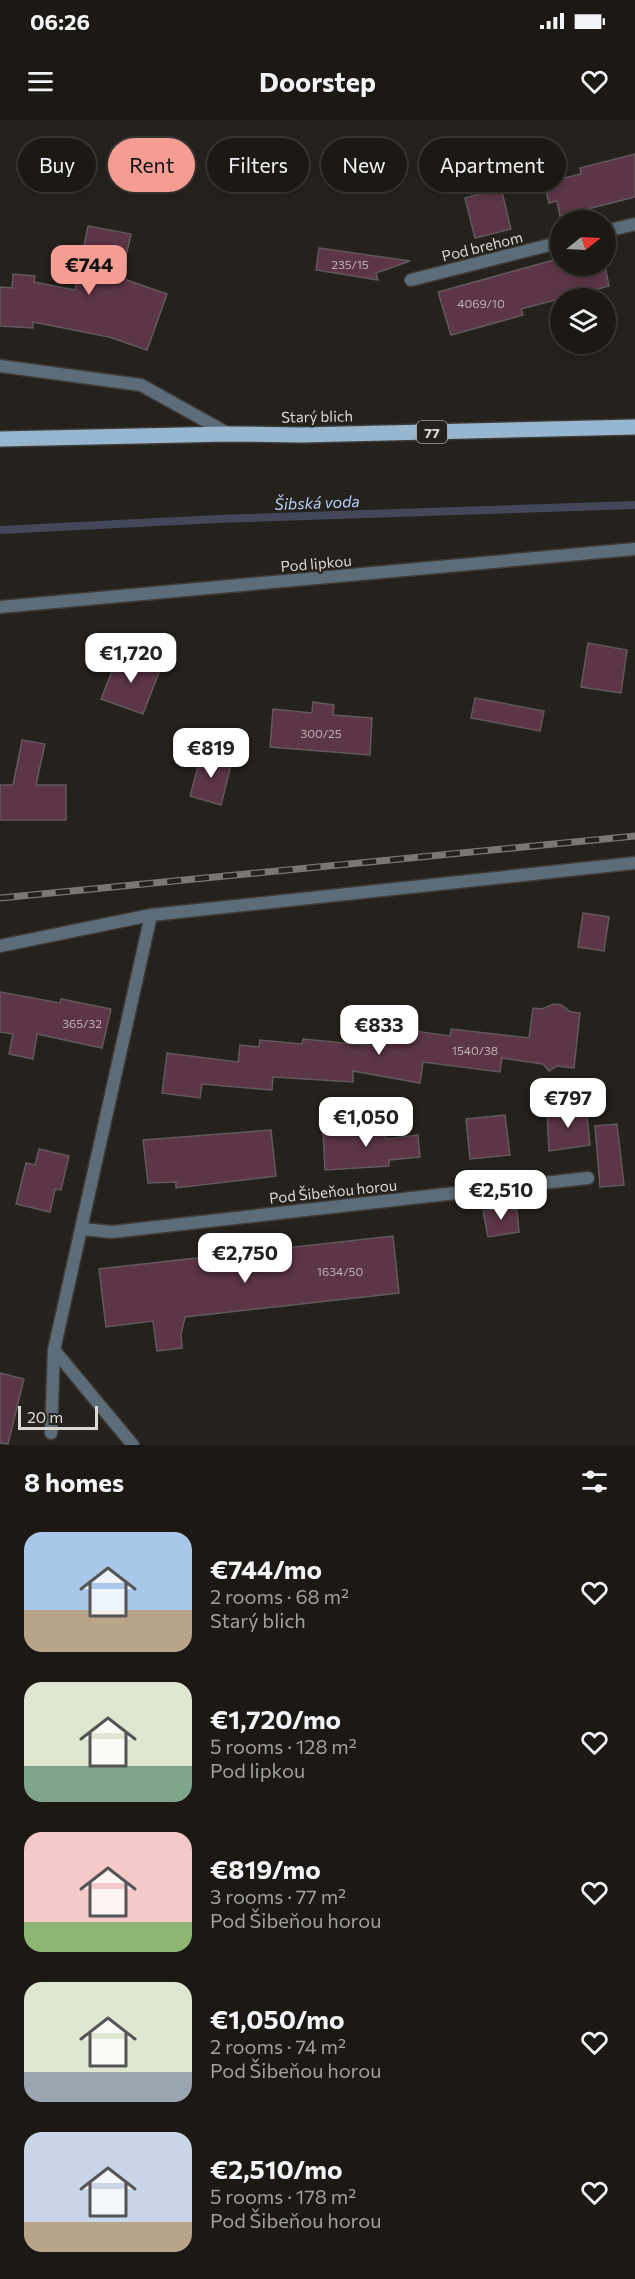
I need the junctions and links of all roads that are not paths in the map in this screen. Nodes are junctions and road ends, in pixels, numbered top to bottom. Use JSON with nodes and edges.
{"nodes":[{"id":1,"x":635,"y":224,"type":"edge"},
{"id":2,"x":616,"y":229,"type":"edge"},
{"id":3,"x":550,"y":245,"type":"edge"},
{"id":4,"x":411,"y":280,"type":"dead end"},
{"id":5,"x":0,"y":366,"type":"edge"},
{"id":6,"x":635,"y":427,"type":"edge"},
{"id":7,"x":229,"y":434,"type":"junction"},
{"id":8,"x":0,"y":439,"type":"edge"},
{"id":9,"x":635,"y":549,"type":"edge"},
{"id":10,"x":0,"y":607,"type":"edge"},
{"id":11,"x":635,"y":863,"type":"edge"},
{"id":12,"x":151,"y":915,"type":"junction"},
{"id":13,"x":0,"y":946,"type":"edge"},
{"id":14,"x":588,"y":1178,"type":"dead end"},
{"id":15,"x":82,"y":1230,"type":"junction"},
{"id":16,"x":54,"y":1350,"type":"junction"},
{"id":17,"x":51,"y":1433,"type":"dead end"},
{"id":18,"x":133,"y":1445,"type":"edge"}],
"edges":[{"from":1,"to":2,"type":"street"},
{"from":3,"to":4,"type":"street","name":"Pod brehom"},
{"from":5,"to":7,"type":"street"},
{"from":6,"to":7,"type":"main road","name":"Starý blich","number":"77"},
{"from":7,"to":8,"type":"main road","name":"Starý blich","number":"77"},
{"from":9,"to":10,"type":"street","name":"Pod lipkou"},
{"from":11,"to":12,"type":"street"},
{"from":12,"to":13,"type":"street"},
{"from":12,"to":15,"type":"street"},
{"from":14,"to":15,"type":"street","name":"Pod Šibeňou horou"},
{"from":15,"to":16,"type":"street"},
{"from":16,"to":17,"type":"street"},
{"from":16,"to":18,"type":"street"}]}
